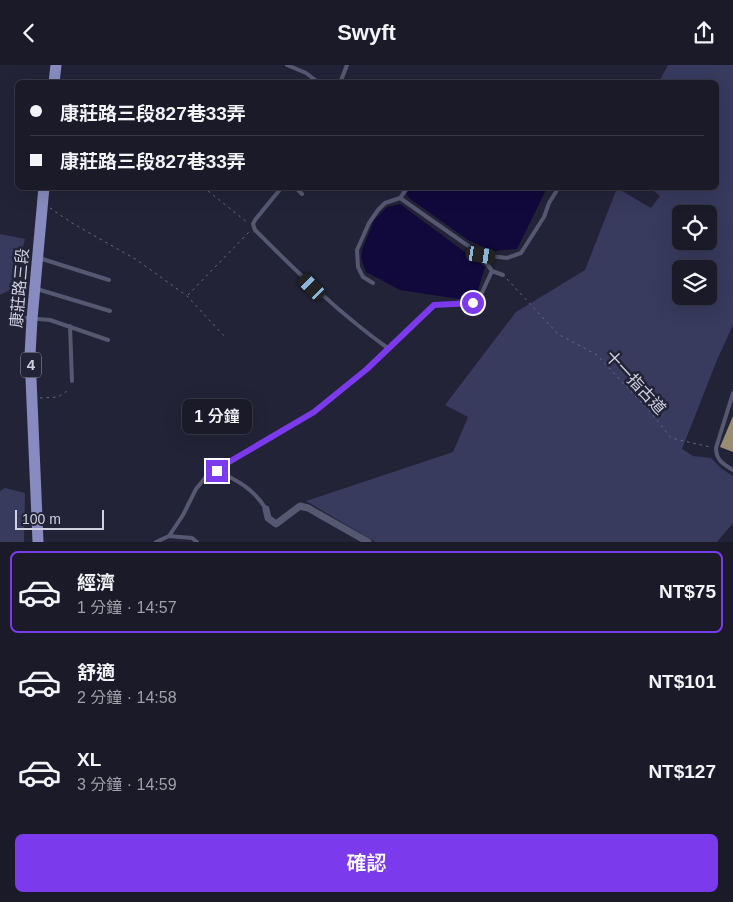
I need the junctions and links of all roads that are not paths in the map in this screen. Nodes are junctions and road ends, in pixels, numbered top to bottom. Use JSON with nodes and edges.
{"nodes":[{"id":1,"x":49,"y":65,"type":"edge"},
{"id":2,"x":56,"y":65,"type":"edge"},
{"id":3,"x":287,"y":65,"type":"edge"},
{"id":4,"x":346,"y":65,"type":"edge"},
{"id":5,"x":48,"y":80,"type":"edge"},
{"id":6,"x":54,"y":80,"type":"edge"},
{"id":7,"x":315,"y":80,"type":"edge"},
{"id":8,"x":341,"y":80,"type":"edge"},
{"id":9,"x":38,"y":190,"type":"edge"},
{"id":10,"x":44,"y":190,"type":"edge"},
{"id":11,"x":280,"y":190,"type":"edge"},
{"id":12,"x":298,"y":190,"type":"edge"},
{"id":13,"x":406,"y":190,"type":"edge"},
{"id":14,"x":557,"y":190,"type":"edge"},
{"id":15,"x":302,"y":194,"type":"dead end"},
{"id":16,"x":400,"y":198,"type":"junction"},
{"id":17,"x":481,"y":255,"type":"junction"},
{"id":18,"x":38,"y":258,"type":"junction"},
{"id":19,"x":492,"y":271,"type":"junction"},
{"id":20,"x":503,"y":275,"type":"road end"},
{"id":21,"x":109,"y":280,"type":"dead end"},
{"id":22,"x":373,"y":283,"type":"dead end"},
{"id":23,"x":35,"y":288,"type":"junction"},
{"id":24,"x":110,"y":311,"type":"dead end"},
{"id":25,"x":29,"y":318,"type":"junction"},
{"id":26,"x":70,"y":326,"type":"junction"},
{"id":27,"x":108,"y":340,"type":"dead end"},
{"id":28,"x":389,"y":349,"type":"junction"},
{"id":29,"x":72,"y":381,"type":"dead end"},
{"id":30,"x":733,"y":393,"type":"edge"},
{"id":31,"x":733,"y":470,"type":"edge"},
{"id":32,"x":217,"y":471,"type":"junction"},
{"id":33,"x":266,"y":509,"type":"joint"},
{"id":34,"x":169,"y":536,"type":"junction"},
{"id":35,"x":32,"y":542,"type":"edge"},
{"id":36,"x":38,"y":542,"type":"edge"},
{"id":37,"x":156,"y":542,"type":"edge"},
{"id":38,"x":196,"y":542,"type":"edge"},
{"id":39,"x":368,"y":542,"type":"edge"}],
"edges":[{"from":1,"to":5,"type":"main road"},
{"from":2,"to":6,"type":"main road"},
{"from":3,"to":7,"type":"lane"},
{"from":4,"to":8,"type":"lane"},
{"from":9,"to":25,"type":"main road","name":"康莊路三段","number":"4"},
{"from":10,"to":18,"type":"main road","name":"康莊路三段","number":"4"},
{"from":11,"to":28,"type":"lane"},
{"from":12,"to":15,"type":"lane"},
{"from":13,"to":16,"type":"lane"},
{"from":14,"to":17,"type":"lane"},
{"from":16,"to":17,"type":"lane"},
{"from":16,"to":22,"type":"lane"},
{"from":17,"to":19,"type":"lane"},
{"from":18,"to":21,"type":"lane"},
{"from":18,"to":23,"type":"main road","name":"康莊路三段","number":"4"},
{"from":19,"to":20,"type":"lane"},
{"from":19,"to":28,"type":"lane"},
{"from":23,"to":24,"type":"lane"},
{"from":23,"to":25,"type":"main road","name":"康莊路三段","number":"4"},
{"from":25,"to":26,"type":"lane"},
{"from":25,"to":35,"type":"main road","name":"康莊路三段","number":"4"},
{"from":25,"to":36,"type":"main road","name":"康莊路三段","number":"4"},
{"from":26,"to":27,"type":"lane"},
{"from":26,"to":29,"type":"lane"},
{"from":28,"to":32,"type":"lane"},
{"from":30,"to":31,"type":"lane"},
{"from":32,"to":33,"type":"lane"},
{"from":32,"to":34,"type":"lane"},
{"from":33,"to":39,"type":"street"},
{"from":34,"to":37,"type":"lane"},
{"from":34,"to":38,"type":"lane"}]}
